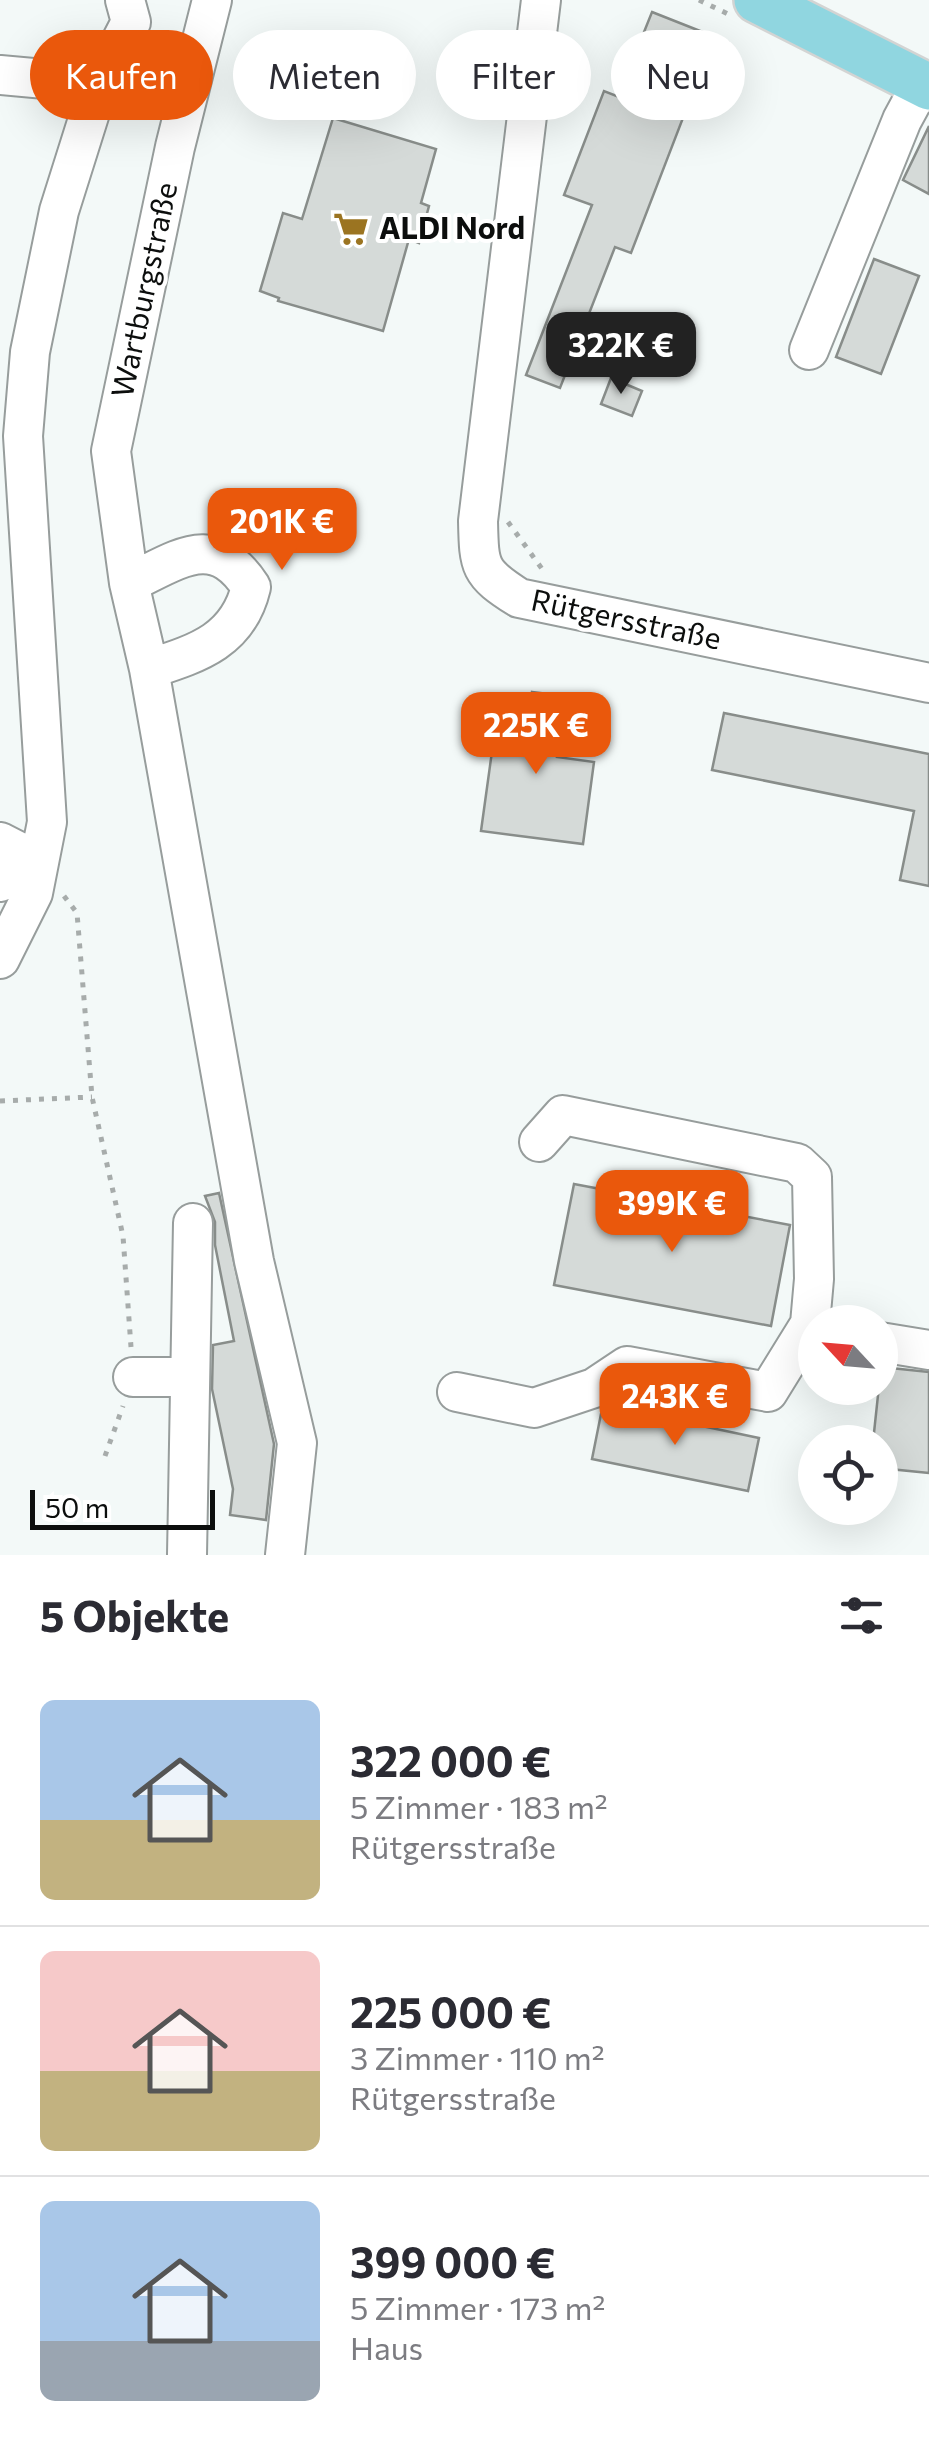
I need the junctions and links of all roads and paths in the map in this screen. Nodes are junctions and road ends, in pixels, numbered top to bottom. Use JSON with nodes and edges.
{"nodes":[{"id":1,"x":125,"y":0,"type":"edge"},
{"id":2,"x":212,"y":0,"type":"edge"},
{"id":3,"x":541,"y":0,"type":"edge"},
{"id":4,"x":758,"y":0,"type":"edge"},
{"id":5,"x":127,"y":30,"type":"edge"},
{"id":6,"x":0,"y":74,"type":"edge"},
{"id":7,"x":30,"y":77,"type":"edge"},
{"id":8,"x":926,"y":85,"type":"edge"},
{"id":9,"x":87,"y":120,"type":"edge"},
{"id":10,"x":809,"y":350,"type":"dead end"},
{"id":11,"x":130,"y":584,"type":"junction"},
{"id":12,"x":149,"y":670,"type":"junction"},
{"id":13,"x":929,"y":683,"type":"edge"},
{"id":14,"x":0,"y":842,"type":"edge"},
{"id":15,"x":39,"y":862,"type":"junction"},
{"id":16,"x":0,"y":882,"type":"edge"},
{"id":17,"x":0,"y":959,"type":"edge"},
{"id":18,"x":92,"y":1097,"type":"junction"},
{"id":19,"x":0,"y":1102,"type":"edge"},
{"id":20,"x":539,"y":1142,"type":"dead end"},
{"id":21,"x":193,"y":1223,"type":"dead end"},
{"id":22,"x":813,"y":1305,"type":"edge"},
{"id":23,"x":898,"y":1345,"type":"edge"},
{"id":24,"x":798,"y":1346,"type":"edge"},
{"id":25,"x":929,"y":1350,"type":"edge"},
{"id":26,"x":133,"y":1377,"type":"junction"},
{"id":27,"x":188,"y":1377,"type":"junction"},
{"id":28,"x":457,"y":1392,"type":"dead end"},
{"id":29,"x":104,"y":1456,"type":"dead end"},
{"id":30,"x":187,"y":1555,"type":"edge"},
{"id":31,"x":284,"y":1555,"type":"edge"}],
"edges":[{"from":1,"to":5,"type":"street"},
{"from":2,"to":11,"type":"street","name":"Wartburgstraße"},
{"from":3,"to":13,"type":"street","name":"Rütgersstraße"},
{"from":4,"to":8,"type":"main road"},
{"from":6,"to":7,"type":"street"},
{"from":8,"to":10,"type":"street"},
{"from":9,"to":15,"type":"street"},
{"from":11,"to":12,"type":"street","name":"Wartburgstraße"},
{"from":11,"to":12,"type":"street"},
{"from":12,"to":31,"type":"street","name":"Wartburgstraße"},
{"from":14,"to":15,"type":"street"},
{"from":15,"to":16,"type":"street"},
{"from":15,"to":17,"type":"street"},
{"from":15,"to":18,"type":"path"},
{"from":18,"to":19,"type":"path"},
{"from":18,"to":26,"type":"path"},
{"from":20,"to":22,"type":"street"},
{"from":21,"to":27,"type":"street"},
{"from":23,"to":25,"type":"street"},
{"from":24,"to":28,"type":"street"},
{"from":26,"to":27,"type":"street"},
{"from":26,"to":29,"type":"path"},
{"from":27,"to":30,"type":"street"}]}
